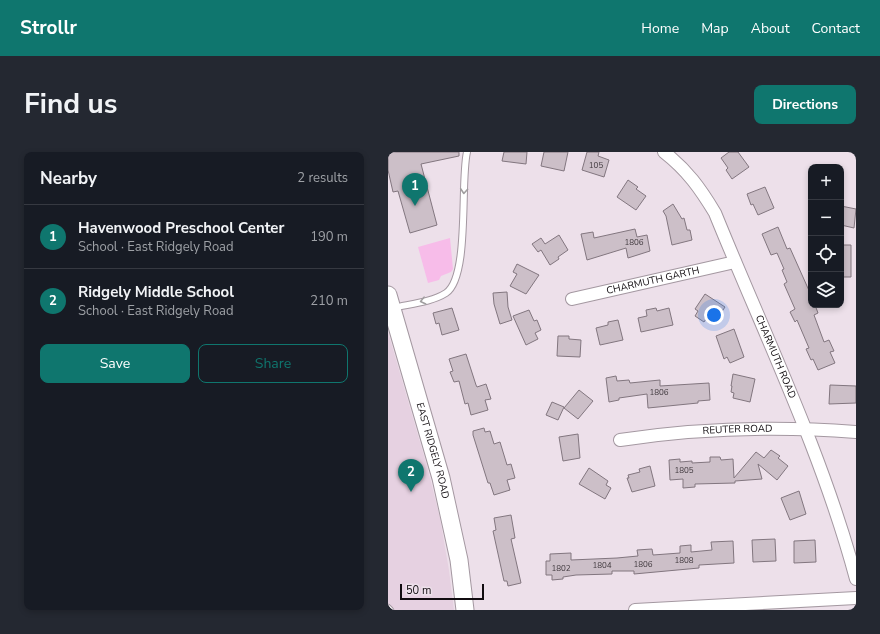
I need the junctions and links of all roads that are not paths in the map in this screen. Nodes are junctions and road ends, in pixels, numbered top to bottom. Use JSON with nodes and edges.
{"nodes":[{"id":1,"x":467,"y":152,"type":"edge"},
{"id":2,"x":664,"y":152,"type":"edge"},
{"id":3,"x":735,"y":262,"type":"junction"},
{"id":4,"x":572,"y":299,"type":"dead end"},
{"id":5,"x":390,"y":302,"type":"edge"},
{"id":6,"x":806,"y":429,"type":"junction"},
{"id":7,"x":856,"y":432,"type":"edge"},
{"id":8,"x":620,"y":440,"type":"dead end"},
{"id":9,"x":856,"y":579,"type":"edge"},
{"id":10,"x":856,"y":598,"type":"edge"},
{"id":11,"x":465,"y":610,"type":"edge"},
{"id":12,"x":634,"y":610,"type":"edge"}],
"edges":[{"from":1,"to":5,"type":"lane","one_way":true},
{"from":2,"to":3,"type":"street","name":"CHARMUTH ROAD"},
{"from":3,"to":4,"type":"street","name":"CHARMUTH GARTH"},
{"from":3,"to":6,"type":"street","name":"CHARMUTH ROAD"},
{"from":5,"to":11,"type":"street","name":"EAST RIDGELY ROAD"},
{"from":6,"to":7,"type":"street","name":"REUTER ROAD"},
{"from":6,"to":8,"type":"street","name":"REUTER ROAD"},
{"from":6,"to":9,"type":"street","name":"CHARMUTH ROAD"},
{"from":10,"to":12,"type":"street"}]}
